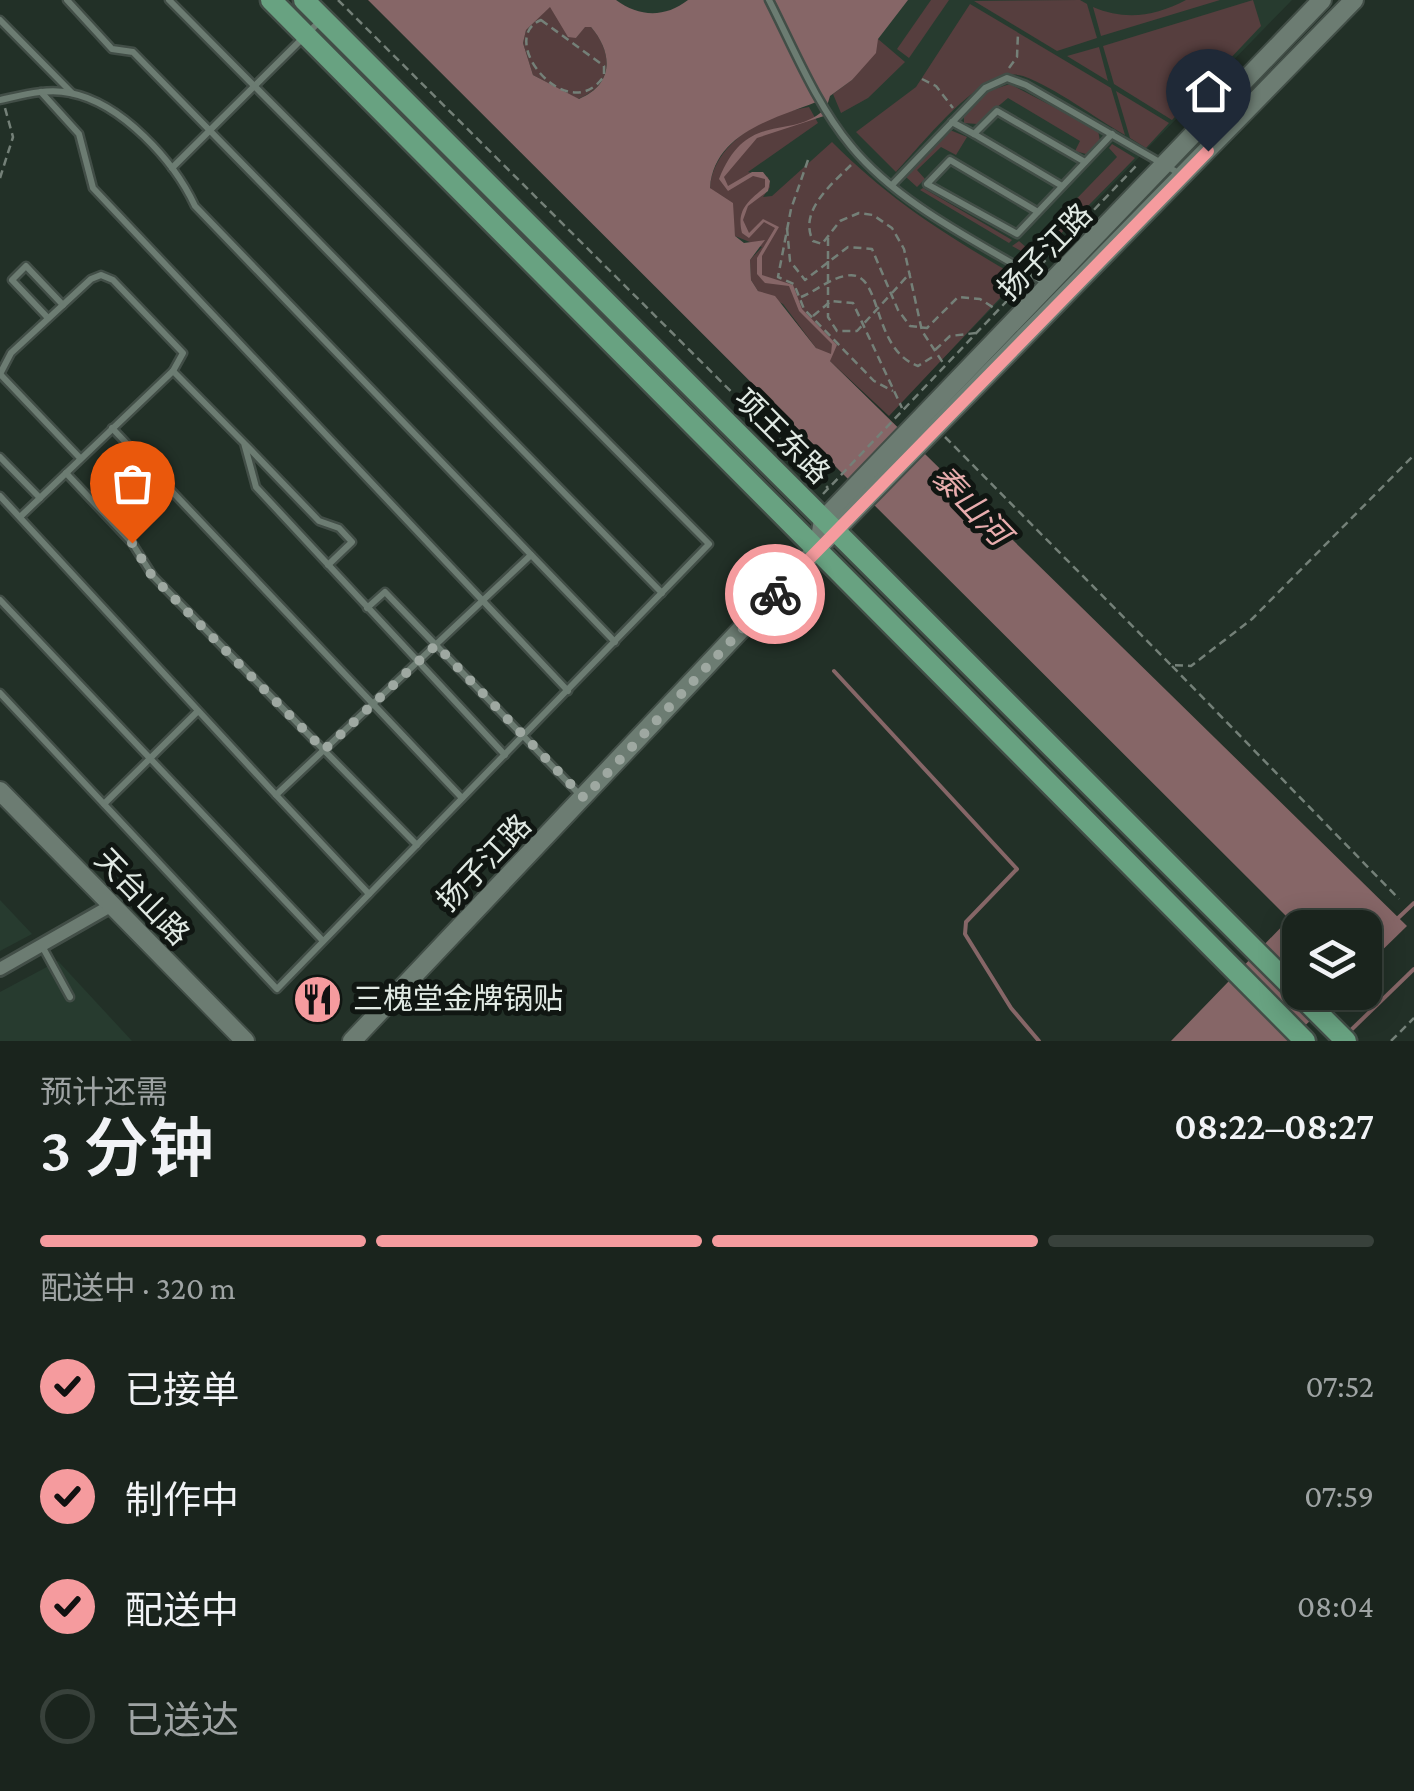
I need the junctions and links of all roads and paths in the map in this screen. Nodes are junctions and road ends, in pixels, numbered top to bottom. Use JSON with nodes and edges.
{"nodes":[{"id":1,"x":67,"y":0,"type":"edge"},
{"id":2,"x":169,"y":0,"type":"edge"},
{"id":3,"x":271,"y":0,"type":"edge"},
{"id":4,"x":304,"y":0,"type":"edge"},
{"id":5,"x":338,"y":0,"type":"edge"},
{"id":6,"x":768,"y":0,"type":"edge"},
{"id":7,"x":1322,"y":0,"type":"edge"},
{"id":8,"x":1354,"y":0,"type":"edge"},
{"id":9,"x":322,"y":19,"type":"junction"},
{"id":10,"x":0,"y":20,"type":"edge"},
{"id":11,"x":1018,"y":33,"type":"dead end"},
{"id":12,"x":306,"y":35,"type":"junction"},
{"id":13,"x":572,"y":46,"type":"joint"},
{"id":14,"x":1006,"y":78,"type":"junction"},
{"id":15,"x":922,"y":79,"type":"dead end"},
{"id":16,"x":255,"y":86,"type":"junction"},
{"id":17,"x":41,"y":92,"type":"junction"},
{"id":18,"x":72,"y":93,"type":"junction"},
{"id":19,"x":1,"y":100,"type":"edge"},
{"id":20,"x":960,"y":114,"type":"junction"},
{"id":21,"x":952,"y":122,"type":"junction"},
{"id":22,"x":210,"y":130,"type":"junction"},
{"id":23,"x":974,"y":134,"type":"junction"},
{"id":24,"x":1112,"y":134,"type":"junction"},
{"id":25,"x":1147,"y":155,"type":"junction"},
{"id":26,"x":860,"y":157,"type":"junction"},
{"id":27,"x":808,"y":160,"type":"dead end"},
{"id":28,"x":1085,"y":162,"type":"junction"},
{"id":29,"x":172,"y":168,"type":"junction"},
{"id":30,"x":1175,"y":171,"type":"junction"},
{"id":31,"x":0,"y":178,"type":"edge"},
{"id":32,"x":892,"y":185,"type":"junction"},
{"id":33,"x":1062,"y":186,"type":"junction"},
{"id":34,"x":1038,"y":212,"type":"junction"},
{"id":35,"x":786,"y":228,"type":"junction"},
{"id":36,"x":828,"y":236,"type":"junction"},
{"id":37,"x":828,"y":261,"type":"junction"},
{"id":38,"x":910,"y":272,"type":"junction"},
{"id":39,"x":1032,"y":275,"type":"junction"},
{"id":40,"x":1059,"y":291,"type":"junction"},
{"id":41,"x":891,"y":294,"type":"junction"},
{"id":42,"x":800,"y":297,"type":"junction"},
{"id":43,"x":62,"y":305,"type":"junction"},
{"id":44,"x":998,"y":311,"type":"junction"},
{"id":45,"x":812,"y":317,"type":"junction"},
{"id":46,"x":48,"y":318,"type":"junction"},
{"id":47,"x":922,"y":328,"type":"junction"},
{"id":48,"x":977,"y":333,"type":"junction"},
{"id":49,"x":935,"y":353,"type":"junction"},
{"id":50,"x":945,"y":366,"type":"junction"},
{"id":51,"x":173,"y":372,"type":"junction"},
{"id":52,"x":0,"y":374,"type":"edge"},
{"id":53,"x":893,"y":391,"type":"junction"},
{"id":54,"x":903,"y":410,"type":"junction"},
{"id":55,"x":112,"y":428,"type":"junction"},
{"id":56,"x":938,"y":429,"type":"junction"},
{"id":57,"x":910,"y":430,"type":"junction"},
{"id":58,"x":244,"y":444,"type":"junction"},
{"id":59,"x":1414,"y":456,"type":"edge"},
{"id":60,"x":0,"y":457,"type":"edge"},
{"id":61,"x":80,"y":458,"type":"junction"},
{"id":62,"x":66,"y":473,"type":"junction"},
{"id":63,"x":828,"y":488,"type":"dead end"},
{"id":64,"x":851,"y":491,"type":"junction"},
{"id":65,"x":0,"y":496,"type":"edge"},
{"id":66,"x":40,"y":498,"type":"junction"},
{"id":67,"x":20,"y":518,"type":"junction"},
{"id":68,"x":830,"y":527,"type":"junction"},
{"id":69,"x":819,"y":547,"type":"junction"},
{"id":70,"x":532,"y":555,"type":"junction"},
{"id":71,"x":328,"y":565,"type":"junction"},
{"id":72,"x":662,"y":593,"type":"junction"},
{"id":73,"x":0,"y":600,"type":"edge"},
{"id":74,"x":480,"y":603,"type":"junction"},
{"id":75,"x":367,"y":608,"type":"junction"},
{"id":76,"x":615,"y":642,"type":"junction"},
{"id":77,"x":436,"y":645,"type":"junction"},
{"id":78,"x":418,"y":662,"type":"junction"},
{"id":79,"x":1171,"y":665,"type":"junction"},
{"id":80,"x":568,"y":691,"type":"junction"},
{"id":81,"x":0,"y":693,"type":"edge"},
{"id":82,"x":372,"y":704,"type":"junction"},
{"id":83,"x":198,"y":710,"type":"junction"},
{"id":84,"x":522,"y":737,"type":"junction"},
{"id":85,"x":324,"y":750,"type":"junction"},
{"id":86,"x":505,"y":755,"type":"junction"},
{"id":87,"x":150,"y":758,"type":"junction"},
{"id":88,"x":0,"y":791,"type":"edge"},
{"id":89,"x":276,"y":795,"type":"junction"},
{"id":90,"x":462,"y":798,"type":"junction"},
{"id":91,"x":584,"y":798,"type":"junction"},
{"id":92,"x":104,"y":804,"type":"junction"},
{"id":93,"x":417,"y":845,"type":"junction"},
{"id":94,"x":369,"y":894,"type":"junction"},
{"id":95,"x":1399,"y":899,"type":"dead end"},
{"id":96,"x":112,"y":905,"type":"junction"},
{"id":97,"x":322,"y":942,"type":"junction"},
{"id":98,"x":42,"y":945,"type":"junction"},
{"id":99,"x":0,"y":969,"type":"edge"},
{"id":100,"x":70,"y":997,"type":"dead end"},
{"id":101,"x":1414,"y":1018,"type":"edge"},
{"id":102,"x":245,"y":1041,"type":"edge"},
{"id":103,"x":352,"y":1041,"type":"edge"},
{"id":104,"x":1305,"y":1041,"type":"edge"},
{"id":105,"x":1346,"y":1041,"type":"edge"},
{"id":106,"x":1391,"y":1041,"type":"edge"}],
"edges":[{"from":1,"to":22,"type":"lane"},
{"from":2,"to":16,"type":"lane"},
{"from":3,"to":12,"type":"main road","name":"项王东路"},
{"from":4,"to":9,"type":"main road","name":"项王东路"},
{"from":5,"to":63,"type":"path"},
{"from":6,"to":26,"type":"lane"},
{"from":7,"to":30,"type":"street","name":"扬子江路"},
{"from":8,"to":30,"type":"street","name":"扬子江路"},
{"from":9,"to":12,"type":"lane"},
{"from":9,"to":68,"type":"main road","name":"项王东路"},
{"from":10,"to":18,"type":"lane"},
{"from":11,"to":14,"type":"path"},
{"from":12,"to":16,"type":"lane"},
{"from":12,"to":69,"type":"main road","name":"项王东路"},
{"from":13,"to":13,"type":"path"},
{"from":14,"to":20,"type":"lane"},
{"from":14,"to":24,"type":"lane"},
{"from":15,"to":20,"type":"path"},
{"from":16,"to":22,"type":"lane"},
{"from":16,"to":72,"type":"lane"},
{"from":17,"to":18,"type":"lane"},
{"from":17,"to":19,"type":"lane"},
{"from":17,"to":74,"type":"lane"},
{"from":18,"to":29,"type":"lane"},
{"from":19,"to":31,"type":"path"},
{"from":20,"to":21,"type":"lane"},
{"from":21,"to":23,"type":"lane"},
{"from":21,"to":32,"type":"lane"},
{"from":22,"to":29,"type":"lane"},
{"from":22,"to":72,"type":"lane"},
{"from":23,"to":28,"type":"lane"},
{"from":23,"to":33,"type":"lane"},
{"from":24,"to":25,"type":"lane"},
{"from":24,"to":28,"type":"lane"},
{"from":25,"to":30,"type":"lane"},
{"from":25,"to":39,"type":"path"},
{"from":26,"to":32,"type":"lane"},
{"from":26,"to":36,"type":"path"},
{"from":27,"to":35,"type":"path"},
{"from":28,"to":33,"type":"lane"},
{"from":29,"to":70,"type":"lane"},
{"from":30,"to":40,"type":"street","name":"扬子江路"},
{"from":32,"to":39,"type":"lane"},
{"from":33,"to":34,"type":"lane"},
{"from":34,"to":34,"type":"lane"},
{"from":35,"to":37,"type":"path"},
{"from":35,"to":42,"type":"path"},
{"from":36,"to":37,"type":"path"},
{"from":36,"to":38,"type":"path"},
{"from":37,"to":41,"type":"path"},
{"from":37,"to":41,"type":"path","bridge":true},
{"from":38,"to":41,"type":"path"},
{"from":38,"to":47,"type":"path"},
{"from":39,"to":40,"type":"lane"},
{"from":39,"to":44,"type":"path"},
{"from":40,"to":56,"type":"street","name":"扬子江路"},
{"from":40,"to":57,"type":"street","name":"扬子江路"},
{"from":41,"to":47,"type":"path"},
{"from":42,"to":45,"type":"path"},
{"from":42,"to":49,"type":"path"},
{"from":43,"to":46,"type":"lane"},
{"from":43,"to":46,"type":"lane"},
{"from":43,"to":51,"type":"lane"},
{"from":44,"to":47,"type":"path"},
{"from":44,"to":48,"type":"path"},
{"from":45,"to":53,"type":"path"},
{"from":45,"to":53,"type":"path"},
{"from":46,"to":52,"type":"lane"},
{"from":47,"to":49,"type":"path"},
{"from":48,"to":49,"type":"path"},
{"from":48,"to":50,"type":"path"},
{"from":49,"to":50,"type":"path"},
{"from":50,"to":54,"type":"path"},
{"from":51,"to":55,"type":"lane"},
{"from":51,"to":58,"type":"lane"},
{"from":52,"to":61,"type":"lane"},
{"from":53,"to":54,"type":"path"},
{"from":54,"to":57,"type":"path"},
{"from":55,"to":61,"type":"lane"},
{"from":55,"to":82,"type":"lane"},
{"from":56,"to":57,"type":"street","name":"扬子江路"},
{"from":56,"to":79,"type":"path"},
{"from":57,"to":64,"type":"street","name":"扬子江路"},
{"from":57,"to":64,"type":"path"},
{"from":58,"to":71,"type":"lane"},
{"from":58,"to":71,"type":"lane"},
{"from":59,"to":79,"type":"path"},
{"from":60,"to":66,"type":"lane"},
{"from":61,"to":62,"type":"lane"},
{"from":62,"to":66,"type":"lane"},
{"from":62,"to":85,"type":"lane"},
{"from":64,"to":68,"type":"street","name":"扬子江路"},
{"from":65,"to":67,"type":"lane"},
{"from":66,"to":67,"type":"lane"},
{"from":67,"to":83,"type":"lane"},
{"from":68,"to":69,"type":"street","name":"扬子江路"},
{"from":68,"to":105,"type":"main road","name":"项王东路"},
{"from":69,"to":91,"type":"street","name":"扬子江路"},
{"from":69,"to":104,"type":"main road","name":"项王东路"},
{"from":70,"to":74,"type":"lane"},
{"from":70,"to":76,"type":"lane"},
{"from":71,"to":75,"type":"lane"},
{"from":72,"to":76,"type":"lane"},
{"from":73,"to":87,"type":"lane"},
{"from":74,"to":77,"type":"lane"},
{"from":74,"to":80,"type":"lane"},
{"from":75,"to":77,"type":"lane"},
{"from":75,"to":78,"type":"lane"},
{"from":76,"to":80,"type":"lane"},
{"from":77,"to":78,"type":"lane"},
{"from":77,"to":84,"type":"lane"},
{"from":78,"to":82,"type":"lane"},
{"from":78,"to":86,"type":"lane"},
{"from":79,"to":95,"type":"path"},
{"from":80,"to":84,"type":"lane"},
{"from":81,"to":92,"type":"lane"},
{"from":82,"to":85,"type":"lane"},
{"from":82,"to":90,"type":"lane"},
{"from":83,"to":87,"type":"lane"},
{"from":83,"to":89,"type":"lane"},
{"from":84,"to":86,"type":"lane"},
{"from":84,"to":91,"type":"lane"},
{"from":85,"to":89,"type":"lane"},
{"from":85,"to":93,"type":"lane"},
{"from":86,"to":90,"type":"lane"},
{"from":87,"to":92,"type":"lane"},
{"from":87,"to":97,"type":"lane"},
{"from":88,"to":96,"type":"street","name":"天台山路"},
{"from":89,"to":94,"type":"lane"},
{"from":90,"to":93,"type":"lane"},
{"from":91,"to":103,"type":"street","name":"扬子江路"},
{"from":92,"to":97,"type":"lane"},
{"from":93,"to":94,"type":"lane"},
{"from":94,"to":97,"type":"lane"},
{"from":96,"to":98,"type":"street"},
{"from":96,"to":102,"type":"street","name":"天台山路"},
{"from":98,"to":99,"type":"street"},
{"from":98,"to":100,"type":"lane"},
{"from":101,"to":106,"type":"path"}]}
